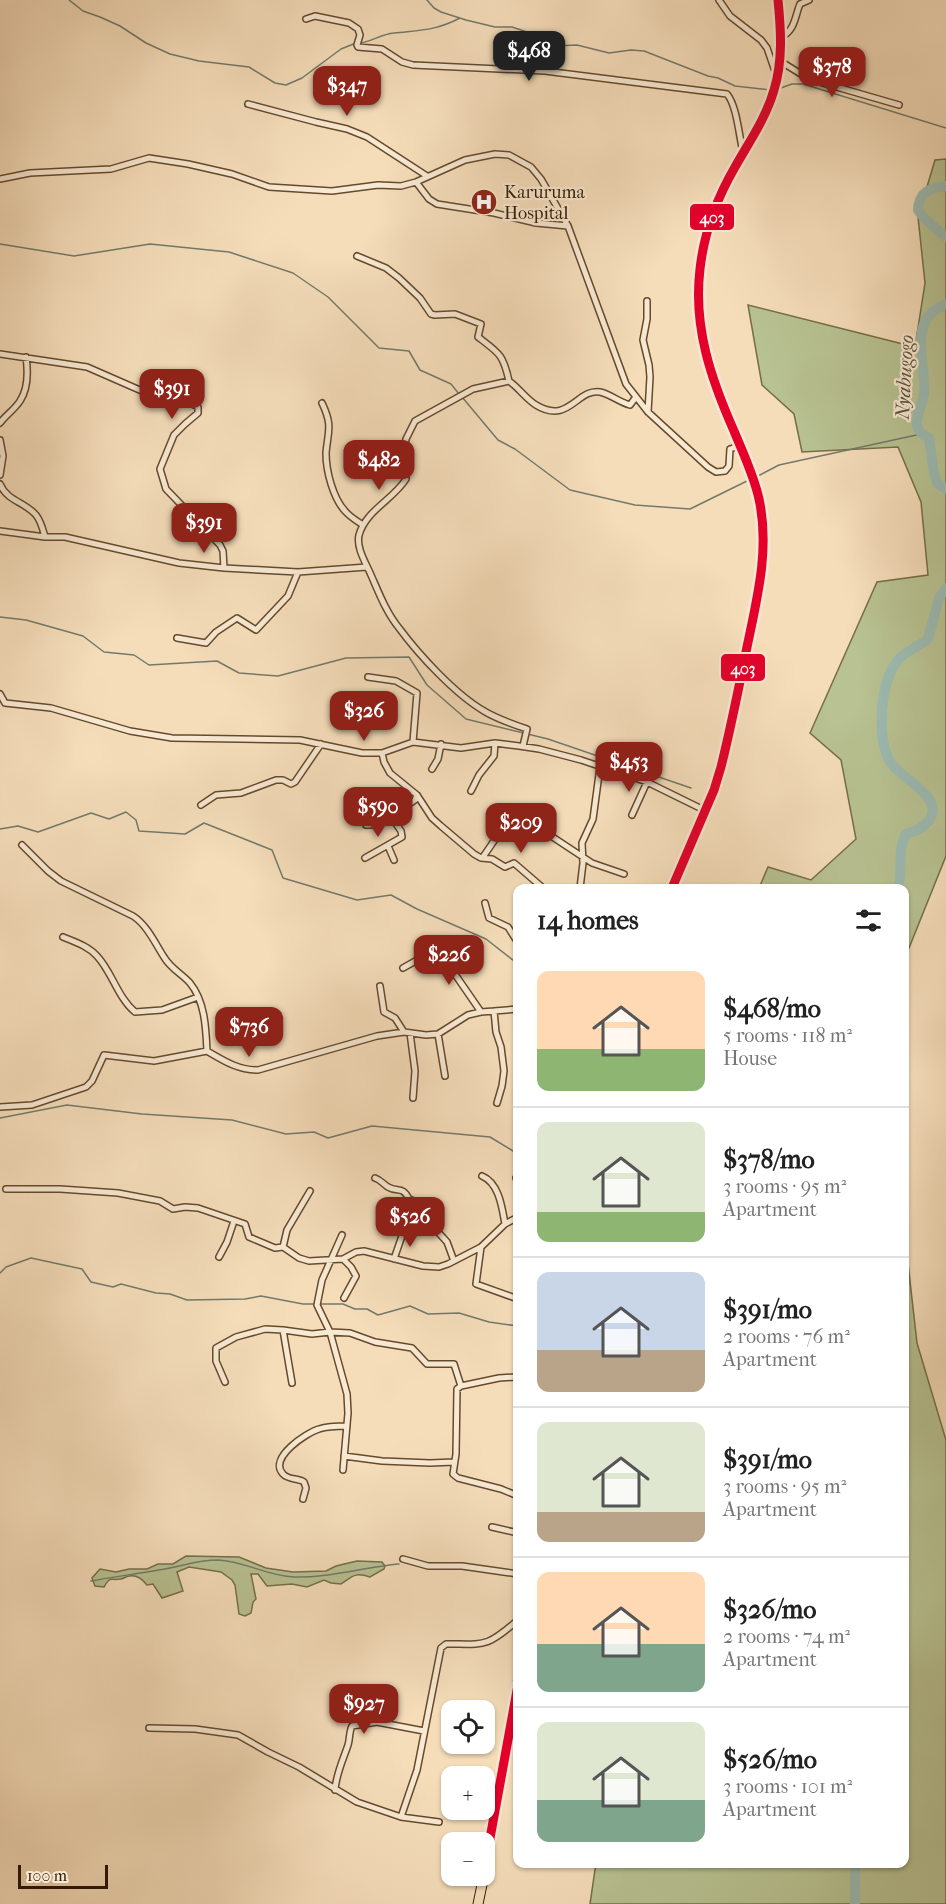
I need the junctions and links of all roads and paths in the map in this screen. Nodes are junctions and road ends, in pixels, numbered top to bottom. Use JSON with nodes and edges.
{"nodes":[{"id":1,"x":719,"y":0,"type":"edge"},
{"id":2,"x":778,"y":0,"type":"edge"},
{"id":3,"x":808,"y":0,"type":"edge"},
{"id":4,"x":306,"y":19,"type":"dead end"},
{"id":5,"x":782,"y":37,"type":"junction"},
{"id":6,"x":780,"y":61,"type":"junction"},
{"id":7,"x":777,"y":78,"type":"junction"},
{"id":8,"x":248,"y":104,"type":"dead end"},
{"id":9,"x":899,"y":105,"type":"dead end"},
{"id":10,"x":743,"y":153,"type":"junction"},
{"id":11,"x":428,"y":176,"type":"junction"},
{"id":12,"x":0,"y":179,"type":"edge"},
{"id":13,"x":416,"y":182,"type":"junction"},
{"id":14,"x":568,"y":226,"type":"junction"},
{"id":15,"x":357,"y":256,"type":"dead end"},
{"id":16,"x":647,"y":301,"type":"dead end"},
{"id":17,"x":0,"y":354,"type":"edge"},
{"id":18,"x":26,"y":357,"type":"junction"},
{"id":19,"x":509,"y":381,"type":"junction"},
{"id":20,"x":636,"y":397,"type":"junction"},
{"id":21,"x":322,"y":403,"type":"dead end"},
{"id":22,"x":648,"y":412,"type":"junction"},
{"id":23,"x":0,"y":423,"type":"edge"},
{"id":24,"x":0,"y":440,"type":"edge"},
{"id":25,"x":739,"y":446,"type":"junction"},
{"id":26,"x":0,"y":475,"type":"edge"},
{"id":27,"x":0,"y":484,"type":"edge"},
{"id":28,"x":363,"y":525,"type":"junction"},
{"id":29,"x":0,"y":531,"type":"edge"},
{"id":30,"x":45,"y":537,"type":"junction"},
{"id":31,"x":367,"y":567,"type":"junction"},
{"id":32,"x":224,"y":568,"type":"junction"},
{"id":33,"x":298,"y":572,"type":"junction"},
{"id":34,"x":177,"y":638,"type":"dead end"},
{"id":35,"x":368,"y":677,"type":"dead end"},
{"id":36,"x":0,"y":694,"type":"edge"},
{"id":37,"x":2,"y":704,"type":"edge"},
{"id":38,"x":413,"y":742,"type":"junction"},
{"id":39,"x":495,"y":743,"type":"junction"},
{"id":40,"x":321,"y":744,"type":"junction"},
{"id":41,"x":441,"y":744,"type":"junction"},
{"id":42,"x":523,"y":746,"type":"junction"},
{"id":43,"x":382,"y":753,"type":"junction"},
{"id":44,"x":600,"y":767,"type":"junction"},
{"id":45,"x":432,"y":769,"type":"dead end"},
{"id":46,"x":647,"y":782,"type":"junction"},
{"id":47,"x":471,"y":791,"type":"dead end"},
{"id":48,"x":417,"y":795,"type":"junction"},
{"id":49,"x":201,"y":805,"type":"dead end"},
{"id":50,"x":706,"y":811,"type":"junction"},
{"id":51,"x":632,"y":814,"type":"dead end"},
{"id":52,"x":392,"y":818,"type":"junction"},
{"id":53,"x":366,"y":825,"type":"dead end"},
{"id":54,"x":22,"y":844,"type":"dead end"},
{"id":55,"x":388,"y":846,"type":"junction"},
{"id":56,"x":582,"y":855,"type":"junction"},
{"id":57,"x":483,"y":857,"type":"junction"},
{"id":58,"x":365,"y":858,"type":"dead end"},
{"id":59,"x":394,"y":860,"type":"dead end"},
{"id":60,"x":624,"y":874,"type":"dead end"},
{"id":61,"x":538,"y":884,"type":"edge"},
{"id":62,"x":580,"y":884,"type":"edge"},
{"id":63,"x":674,"y":884,"type":"edge"},
{"id":64,"x":485,"y":903,"type":"dead end"},
{"id":65,"x":513,"y":935,"type":"edge"},
{"id":66,"x":63,"y":937,"type":"dead end"},
{"id":67,"x":443,"y":941,"type":"dead end"},
{"id":68,"x":429,"y":953,"type":"junction"},
{"id":69,"x":404,"y":968,"type":"dead end"},
{"id":70,"x":380,"y":986,"type":"dead end"},
{"id":71,"x":198,"y":997,"type":"junction"},
{"id":72,"x":513,"y":1009,"type":"edge"},
{"id":73,"x":494,"y":1011,"type":"junction"},
{"id":74,"x":481,"y":1012,"type":"junction"},
{"id":75,"x":407,"y":1032,"type":"junction"},
{"id":76,"x":438,"y":1034,"type":"junction"},
{"id":77,"x":207,"y":1051,"type":"junction"},
{"id":78,"x":445,"y":1076,"type":"dead end"},
{"id":79,"x":413,"y":1098,"type":"dead end"},
{"id":80,"x":497,"y":1103,"type":"dead end"},
{"id":81,"x":0,"y":1107,"type":"edge"},
{"id":82,"x":482,"y":1176,"type":"dead end"},
{"id":83,"x":375,"y":1178,"type":"dead end"},
{"id":84,"x":6,"y":1189,"type":"dead end"},
{"id":85,"x":310,"y":1191,"type":"dead end"},
{"id":86,"x":513,"y":1220,"type":"edge"},
{"id":87,"x":234,"y":1221,"type":"junction"},
{"id":88,"x":505,"y":1224,"type":"junction"},
{"id":89,"x":404,"y":1230,"type":"dead end"},
{"id":90,"x":342,"y":1235,"type":"dead end"},
{"id":91,"x":283,"y":1247,"type":"junction"},
{"id":92,"x":481,"y":1247,"type":"junction"},
{"id":93,"x":219,"y":1257,"type":"dead end"},
{"id":94,"x":343,"y":1259,"type":"junction"},
{"id":95,"x":394,"y":1259,"type":"junction"},
{"id":96,"x":331,"y":1260,"type":"junction"},
{"id":97,"x":454,"y":1262,"type":"junction"},
{"id":98,"x":513,"y":1297,"type":"edge"},
{"id":99,"x":344,"y":1298,"type":"dead end"},
{"id":100,"x":283,"y":1330,"type":"junction"},
{"id":101,"x":330,"y":1332,"type":"junction"},
{"id":102,"x":513,"y":1377,"type":"edge"},
{"id":103,"x":225,"y":1382,"type":"dead end"},
{"id":104,"x":292,"y":1383,"type":"dead end"},
{"id":105,"x":461,"y":1386,"type":"junction"},
{"id":106,"x":347,"y":1426,"type":"junction"},
{"id":107,"x":345,"y":1456,"type":"junction"},
{"id":108,"x":454,"y":1462,"type":"junction"},
{"id":109,"x":344,"y":1470,"type":"dead end"},
{"id":110,"x":513,"y":1494,"type":"edge"},
{"id":111,"x":303,"y":1499,"type":"dead end"},
{"id":112,"x":492,"y":1527,"type":"dead end"},
{"id":113,"x":513,"y":1532,"type":"edge"},
{"id":114,"x":403,"y":1559,"type":"dead end"},
{"id":115,"x":513,"y":1573,"type":"edge"},
{"id":116,"x":513,"y":1624,"type":"edge"},
{"id":117,"x":513,"y":1710,"type":"edge"},
{"id":118,"x":149,"y":1728,"type":"dead end"},
{"id":119,"x":424,"y":1731,"type":"junction"},
{"id":120,"x":335,"y":1790,"type":"junction"},
{"id":121,"x":401,"y":1817,"type":"junction"},
{"id":122,"x":440,"y":1822,"type":"dead end"},
{"id":123,"x":491,"y":1832,"type":"edge"},
{"id":124,"x":482,"y":1886,"type":"edge"},
{"id":125,"x":478,"y":1904,"type":"edge"}],
"edges":[{"from":1,"to":7,"type":"street"},
{"from":2,"to":5,"type":"highway"},
{"from":3,"to":5,"type":"street"},
{"from":4,"to":10,"type":"street"},
{"from":5,"to":6,"type":"highway"},
{"from":6,"to":7,"type":"highway"},
{"from":6,"to":9,"type":"street"},
{"from":7,"to":10,"type":"highway"},
{"from":8,"to":11,"type":"street"},
{"from":10,"to":25,"type":"highway"},
{"from":11,"to":13,"type":"street"},
{"from":11,"to":14,"type":"street"},
{"from":12,"to":13,"type":"street"},
{"from":13,"to":14,"type":"street"},
{"from":14,"to":20,"type":"street"},
{"from":15,"to":19,"type":"street"},
{"from":16,"to":22,"type":"street"},
{"from":17,"to":18,"type":"street"},
{"from":18,"to":23,"type":"street"},
{"from":18,"to":32,"type":"street"},
{"from":19,"to":20,"type":"street"},
{"from":19,"to":28,"type":"street"},
{"from":20,"to":22,"type":"street"},
{"from":21,"to":28,"type":"street"},
{"from":22,"to":25,"type":"street"},
{"from":24,"to":26,"type":"street"},
{"from":25,"to":50,"type":"highway"},
{"from":27,"to":30,"type":"street"},
{"from":28,"to":31,"type":"street"},
{"from":29,"to":30,"type":"street"},
{"from":30,"to":32,"type":"street"},
{"from":31,"to":33,"type":"street"},
{"from":31,"to":42,"type":"street"},
{"from":32,"to":33,"type":"street"},
{"from":33,"to":34,"type":"street"},
{"from":35,"to":38,"type":"street"},
{"from":36,"to":37,"type":"street"},
{"from":37,"to":40,"type":"street"},
{"from":38,"to":41,"type":"street"},
{"from":38,"to":43,"type":"street"},
{"from":39,"to":41,"type":"street"},
{"from":39,"to":42,"type":"street"},
{"from":39,"to":47,"type":"street"},
{"from":40,"to":43,"type":"street"},
{"from":40,"to":49,"type":"street"},
{"from":41,"to":45,"type":"street"},
{"from":42,"to":44,"type":"street"},
{"from":43,"to":48,"type":"street"},
{"from":44,"to":46,"type":"street"},
{"from":44,"to":56,"type":"street"},
{"from":46,"to":50,"type":"street"},
{"from":46,"to":51,"type":"street"},
{"from":48,"to":52,"type":"street"},
{"from":48,"to":57,"type":"street"},
{"from":50,"to":63,"type":"highway"},
{"from":52,"to":53,"type":"street"},
{"from":52,"to":55,"type":"street"},
{"from":54,"to":71,"type":"street"},
{"from":55,"to":58,"type":"street"},
{"from":55,"to":59,"type":"street"},
{"from":56,"to":57,"type":"street"},
{"from":56,"to":60,"type":"street"},
{"from":56,"to":62,"type":"street"},
{"from":57,"to":61,"type":"street"},
{"from":64,"to":65,"type":"street"},
{"from":66,"to":71,"type":"street"},
{"from":67,"to":68,"type":"street"},
{"from":68,"to":69,"type":"street"},
{"from":68,"to":74,"type":"street"},
{"from":70,"to":75,"type":"street"},
{"from":71,"to":77,"type":"street"},
{"from":72,"to":73,"type":"street"},
{"from":73,"to":74,"type":"street"},
{"from":73,"to":80,"type":"street"},
{"from":74,"to":76,"type":"street"},
{"from":75,"to":76,"type":"street"},
{"from":75,"to":77,"type":"street"},
{"from":75,"to":79,"type":"street"},
{"from":76,"to":78,"type":"street"},
{"from":77,"to":81,"type":"street"},
{"from":82,"to":88,"type":"street"},
{"from":83,"to":97,"type":"street"},
{"from":84,"to":87,"type":"street"},
{"from":85,"to":91,"type":"street"},
{"from":86,"to":88,"type":"street"},
{"from":87,"to":91,"type":"street"},
{"from":87,"to":93,"type":"street"},
{"from":88,"to":92,"type":"street"},
{"from":89,"to":95,"type":"street"},
{"from":90,"to":96,"type":"street"},
{"from":91,"to":96,"type":"street"},
{"from":92,"to":97,"type":"street"},
{"from":92,"to":98,"type":"street"},
{"from":94,"to":95,"type":"street"},
{"from":94,"to":96,"type":"street"},
{"from":94,"to":99,"type":"street"},
{"from":95,"to":97,"type":"street"},
{"from":96,"to":101,"type":"street"},
{"from":100,"to":101,"type":"street"},
{"from":100,"to":103,"type":"street"},
{"from":100,"to":104,"type":"street"},
{"from":101,"to":105,"type":"street"},
{"from":101,"to":106,"type":"street"},
{"from":102,"to":105,"type":"street"},
{"from":105,"to":108,"type":"street"},
{"from":106,"to":107,"type":"street"},
{"from":106,"to":111,"type":"street"},
{"from":107,"to":108,"type":"street"},
{"from":107,"to":109,"type":"street"},
{"from":108,"to":110,"type":"street"},
{"from":112,"to":113,"type":"street"},
{"from":114,"to":115,"type":"street"},
{"from":116,"to":119,"type":"street"},
{"from":117,"to":123,"type":"highway"},
{"from":118,"to":120,"type":"street"},
{"from":119,"to":120,"type":"street"},
{"from":119,"to":121,"type":"street"},
{"from":120,"to":121,"type":"street"},
{"from":121,"to":122,"type":"street"},
{"from":124,"to":125,"type":"highway"}]}
